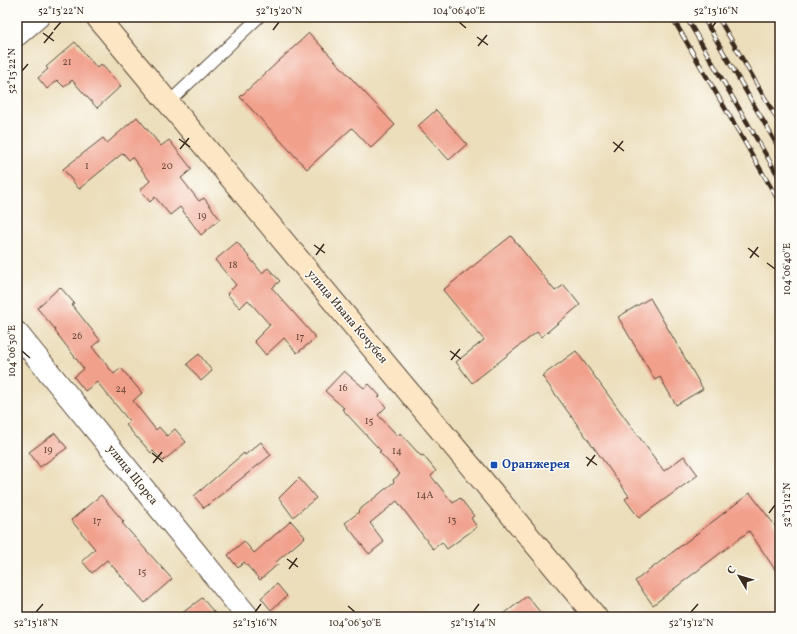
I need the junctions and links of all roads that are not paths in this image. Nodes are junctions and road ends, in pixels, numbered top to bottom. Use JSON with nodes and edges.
{"nodes":[{"id":1,"x":38,"y":17,"type":"edge"},
{"id":2,"x":97,"y":17,"type":"edge"},
{"id":3,"x":259,"y":17,"type":"edge"},
{"id":4,"x":17,"y":35,"type":"edge"},
{"id":5,"x":168,"y":103,"type":"junction"},
{"id":6,"x":17,"y":333,"type":"edge"},
{"id":7,"x":248,"y":617,"type":"edge"},
{"id":8,"x":596,"y":617,"type":"edge"}],
"edges":[{"from":1,"to":4,"type":"street"},
{"from":2,"to":5,"type":"street","name":"улица Ивана Кочубея"},
{"from":3,"to":5,"type":"lane"},
{"from":5,"to":8,"type":"street","name":"улица Ивана Кочубея"},
{"from":6,"to":7,"type":"street","name":"улица Щорса"}]}
